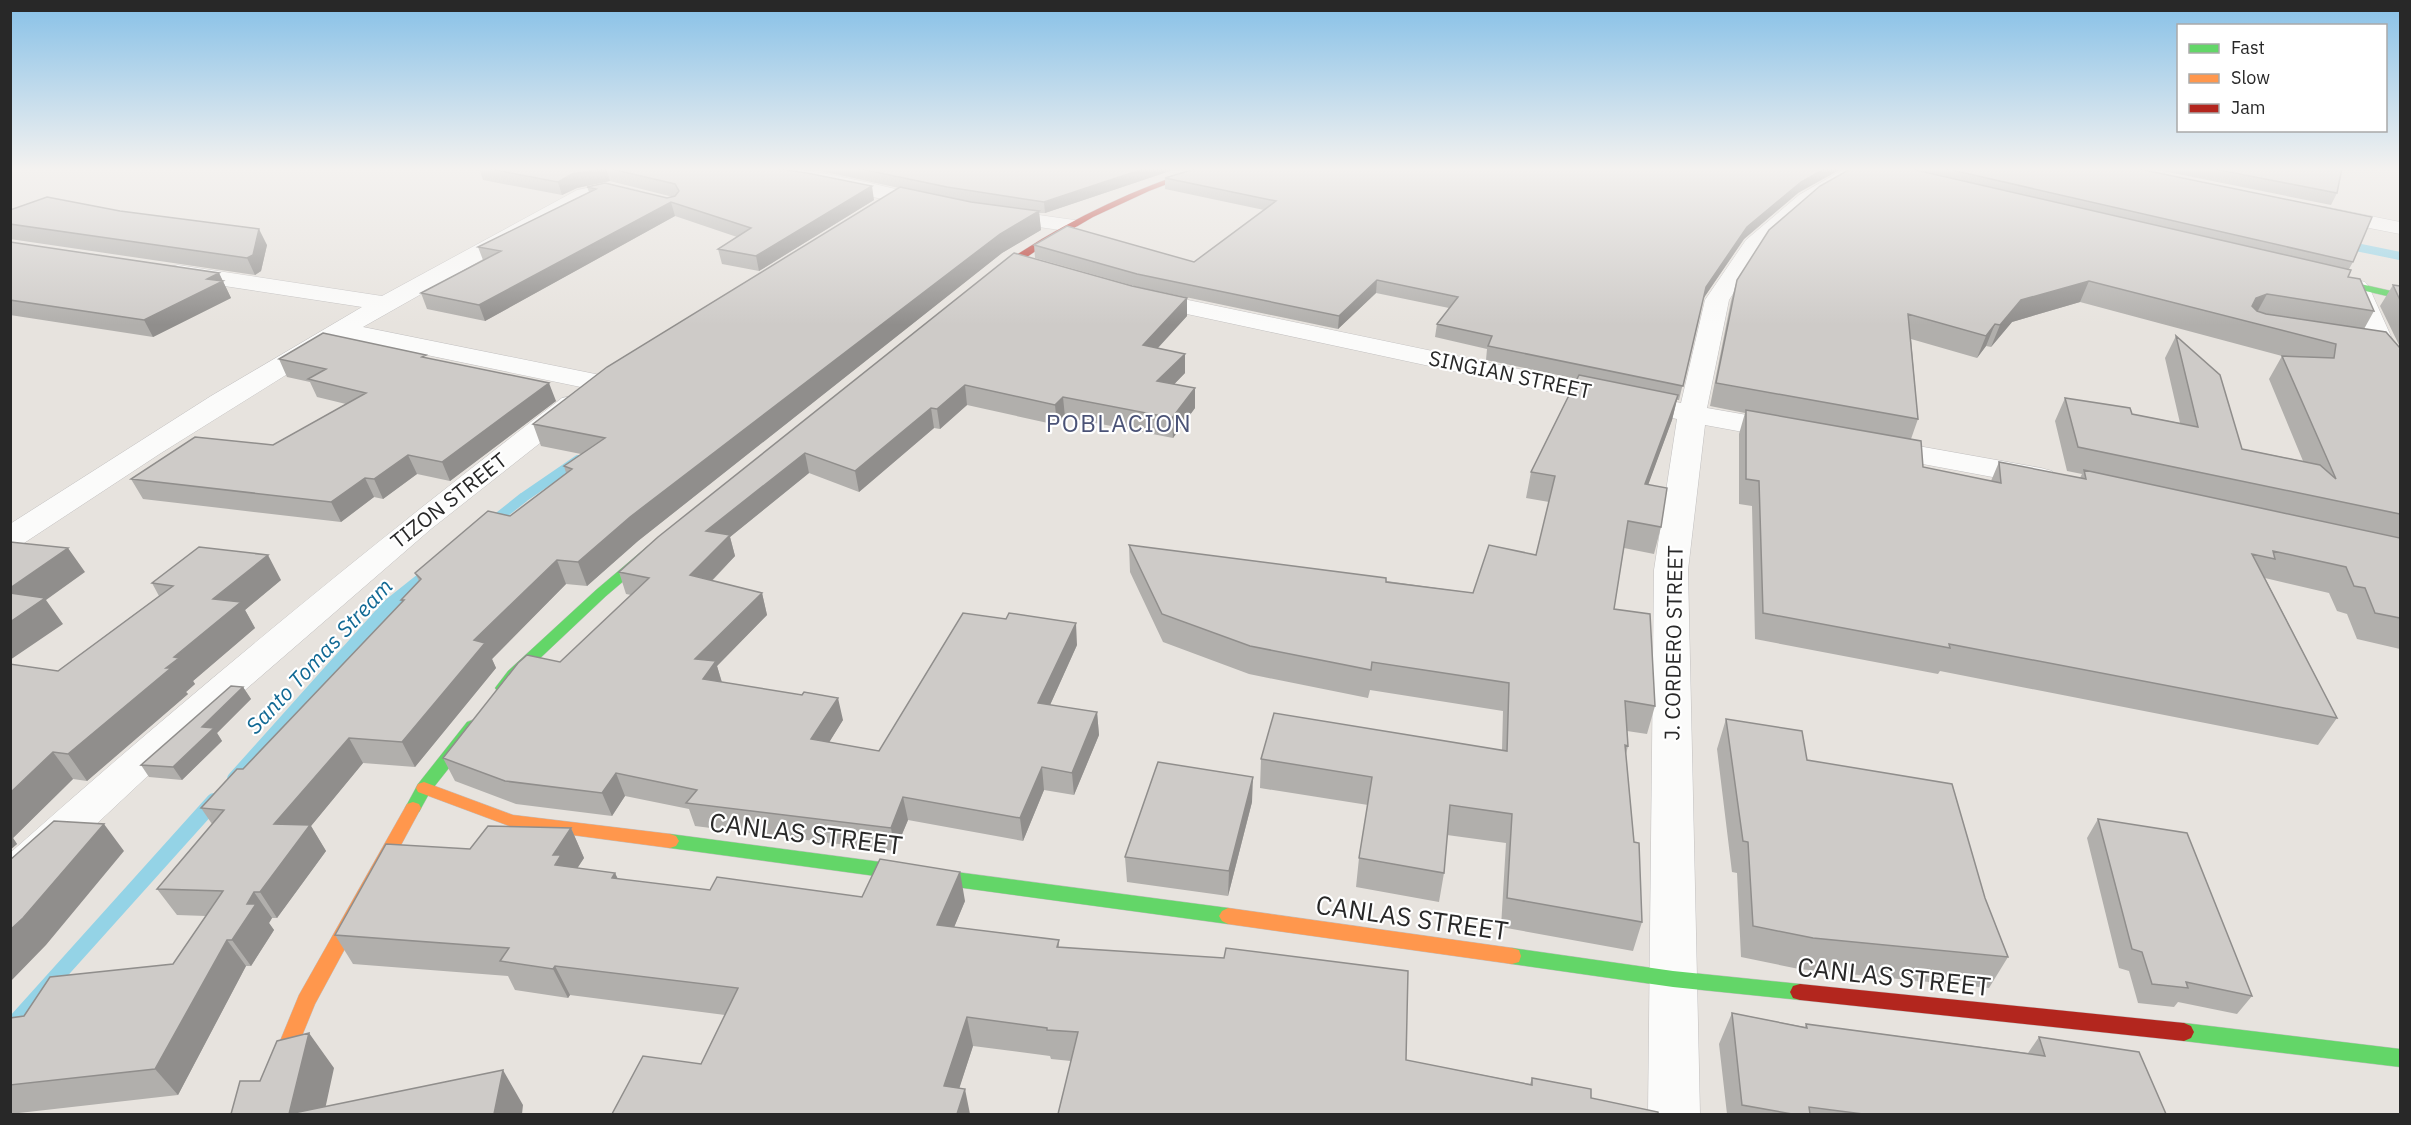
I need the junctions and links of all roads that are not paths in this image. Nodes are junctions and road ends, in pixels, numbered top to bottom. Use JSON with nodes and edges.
{"nodes":[{"id":1,"x":535,"y":220,"type":"edge"},
{"id":2,"x":1038,"y":220,"type":"edge"},
{"id":3,"x":1075,"y":220,"type":"edge"},
{"id":4,"x":1782,"y":220,"type":"edge"},
{"id":5,"x":2362,"y":220,"type":"edge"},
{"id":6,"x":1067,"y":225,"type":"junction"},
{"id":7,"x":2400,"y":228,"type":"edge"},
{"id":8,"x":1011,"y":260,"type":"junction"},
{"id":9,"x":159,"y":269,"type":"edge"},
{"id":10,"x":1045,"y":270,"type":"edge"},
{"id":11,"x":2310,"y":276,"type":"edge"},
{"id":12,"x":2356,"y":287,"type":"junction"},
{"id":13,"x":975,"y":290,"type":"edge"},
{"id":14,"x":1122,"y":292,"type":"edge"},
{"id":15,"x":2400,"y":296,"type":"edge"},
{"id":16,"x":383,"y":303,"type":"junction"},
{"id":17,"x":342,"y":330,"type":"junction"},
{"id":18,"x":2400,"y":366,"type":"edge"},
{"id":19,"x":1692,"y":414,"type":"junction"},
{"id":20,"x":1808,"y":435,"type":"edge"},
{"id":21,"x":1854,"y":443,"type":"edge"},
{"id":22,"x":2061,"y":481,"type":"edge"},
{"id":23,"x":10,"y":538,"type":"edge"},
{"id":24,"x":661,"y":543,"type":"edge"},
{"id":25,"x":424,"y":788,"type":"junction"},
{"id":26,"x":10,"y":879,"type":"edge"},
{"id":27,"x":1673,"y":979,"type":"junction"},
{"id":28,"x":2400,"y":1058,"type":"edge"},
{"id":29,"x":260,"y":1114,"type":"edge"},
{"id":30,"x":1674,"y":1114,"type":"edge"}],
"edges":[{"from":1,"to":16,"type":"street"},
{"from":2,"to":6,"type":"street"},
{"from":3,"to":6,"type":"street"},
{"from":4,"to":19,"type":"street","name":"J. CORDERO STREET"},
{"from":5,"to":7,"type":"street"},
{"from":6,"to":8,"type":"street"},
{"from":8,"to":10,"type":"street"},
{"from":8,"to":13,"type":"street"},
{"from":9,"to":16,"type":"street"},
{"from":11,"to":12,"type":"street"},
{"from":12,"to":15,"type":"street"},
{"from":12,"to":18,"type":"street"},
{"from":14,"to":19,"type":"street","name":"SINGIAN STREET"},
{"from":16,"to":17,"type":"street"},
{"from":17,"to":23,"type":"street"},
{"from":17,"to":26,"type":"street","name":"TIZON STREET"},
{"from":19,"to":20,"type":"street","name":"SINGIAN STREET"},
{"from":19,"to":27,"type":"street","name":"J. CORDERO STREET"},
{"from":21,"to":22,"type":"street"},
{"from":24,"to":25,"type":"street"},
{"from":25,"to":27,"type":"street","name":"CANLAS STREET"},
{"from":25,"to":29,"type":"street"},
{"from":27,"to":28,"type":"street","name":"CANLAS STREET"},
{"from":27,"to":30,"type":"street","name":"J. CORDERO STREET"}]}
